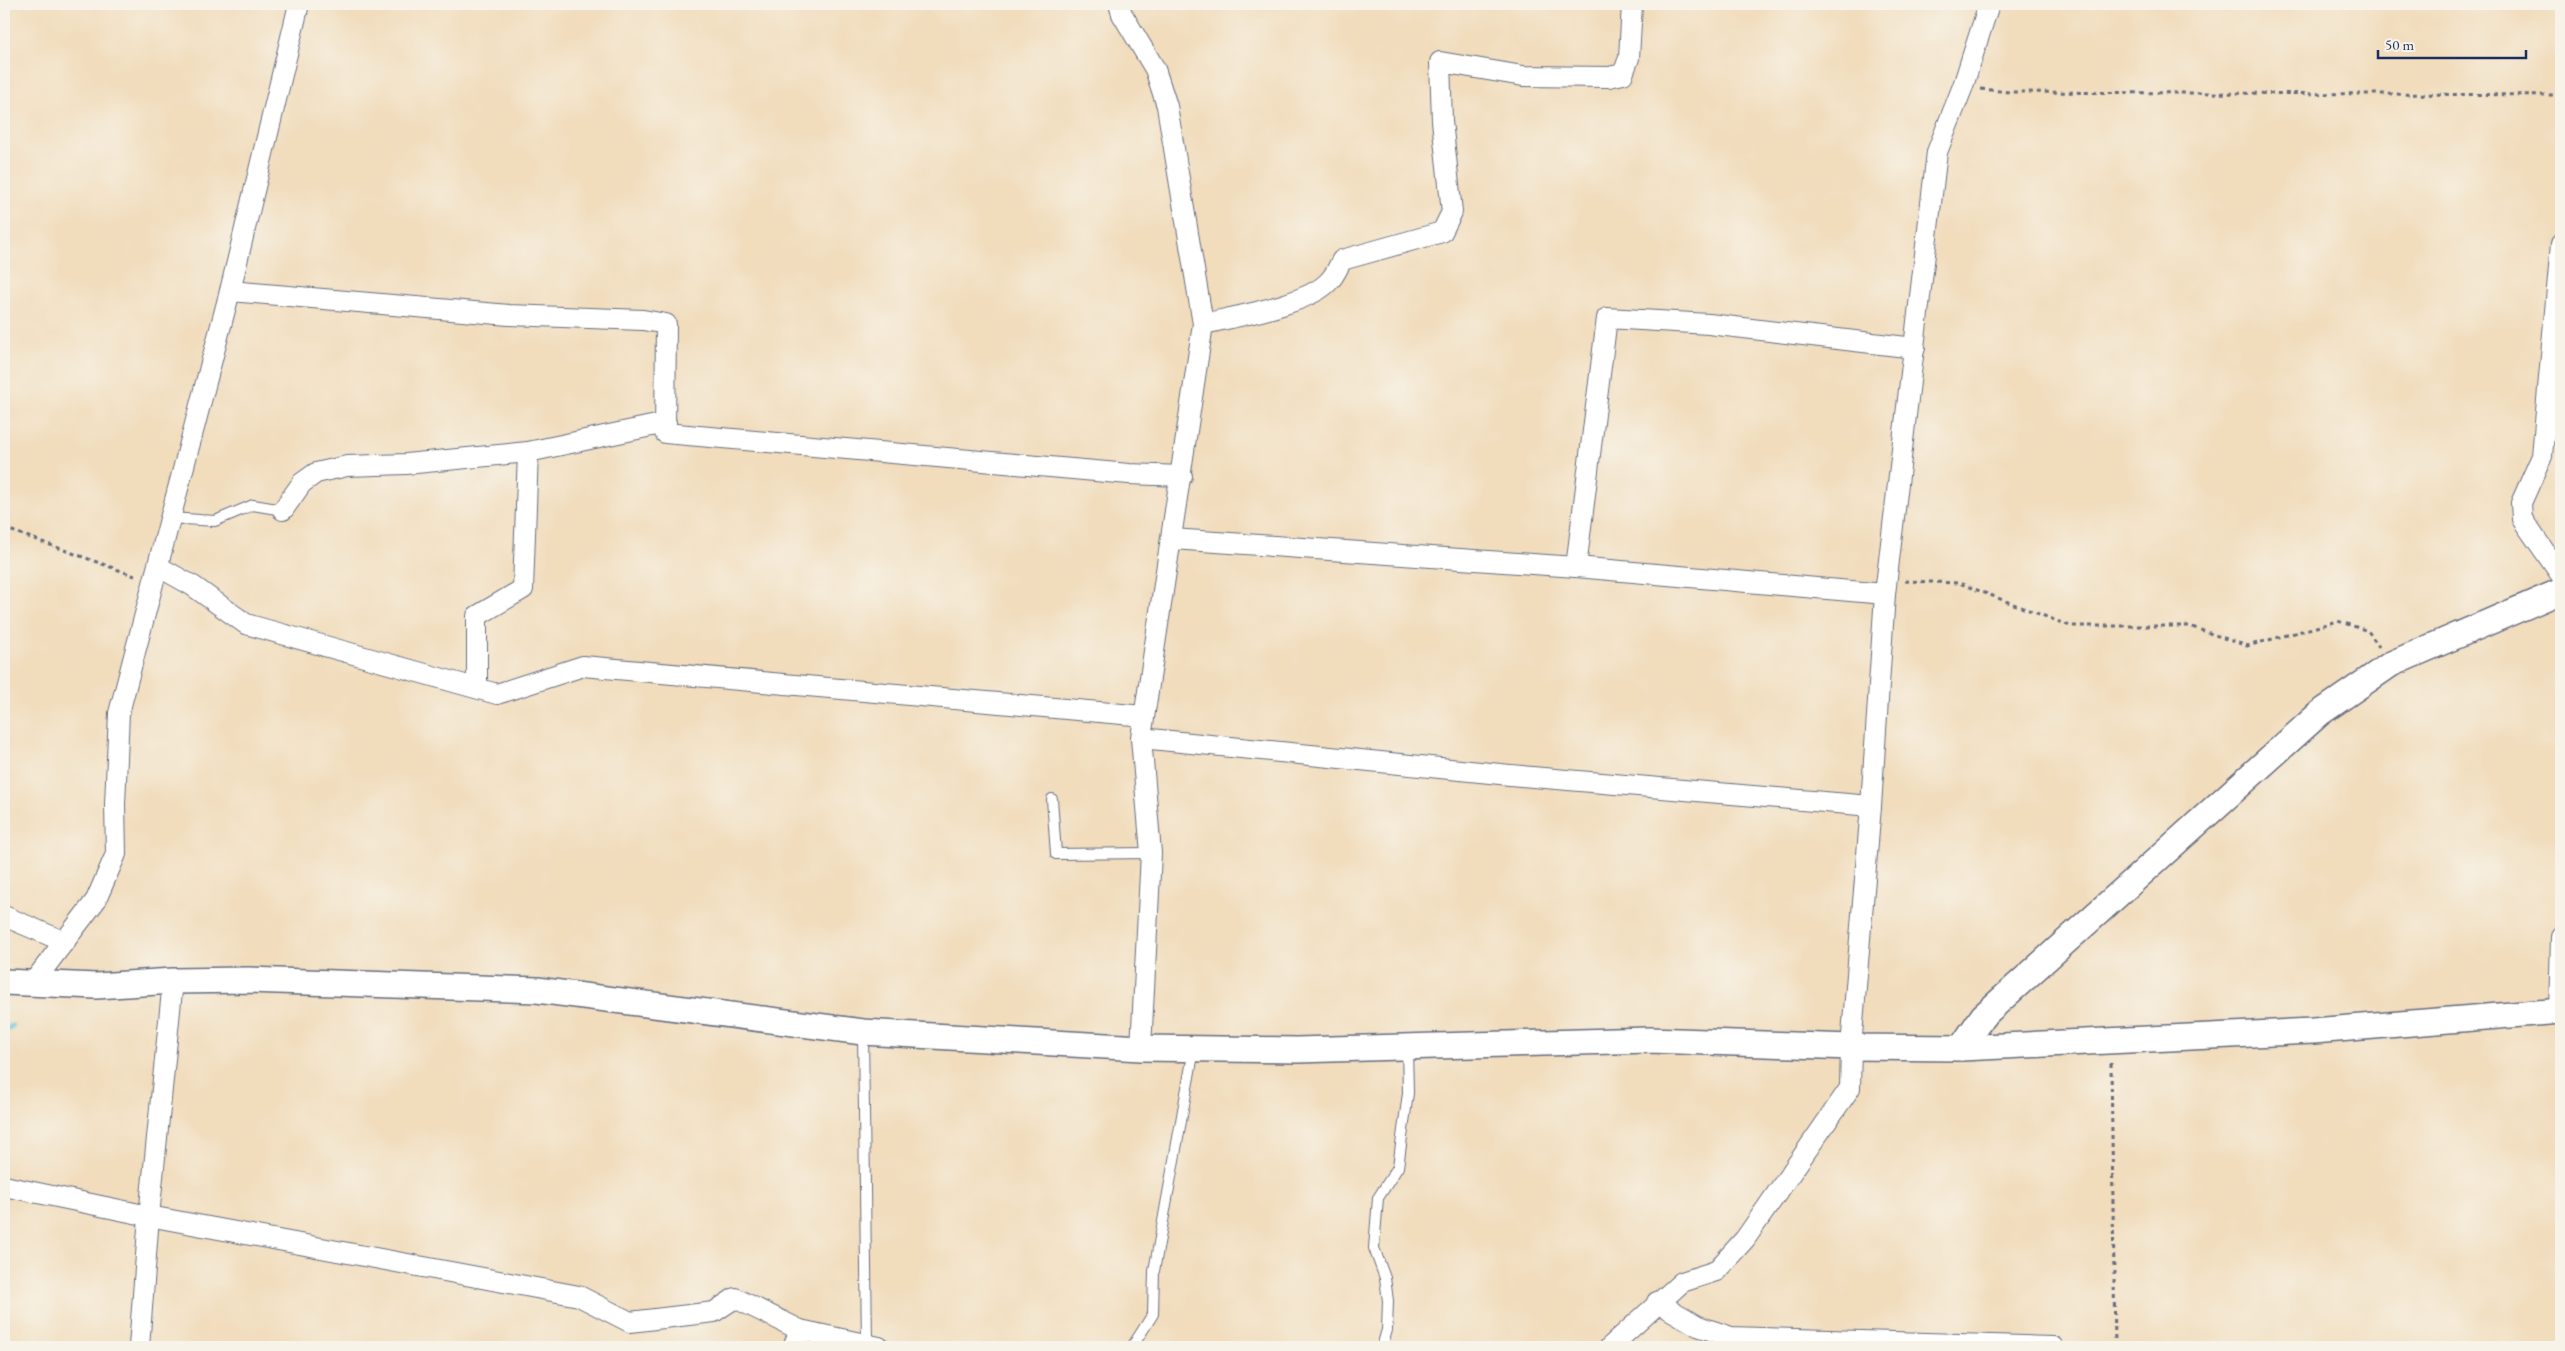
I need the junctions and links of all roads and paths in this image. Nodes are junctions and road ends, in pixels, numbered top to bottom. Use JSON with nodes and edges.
{"nodes":[{"id":1,"x":299,"y":4,"type":"edge"},
{"id":2,"x":1120,"y":4,"type":"edge"},
{"id":3,"x":1632,"y":4,"type":"edge"},
{"id":4,"x":1989,"y":4,"type":"edge"},
{"id":5,"x":1963,"y":86,"type":"junction"},
{"id":6,"x":2561,"y":95,"type":"edge"},
{"id":7,"x":2561,"y":244,"type":"edge"},
{"id":8,"x":230,"y":291,"type":"junction"},
{"id":9,"x":1203,"y":324,"type":"junction"},
{"id":10,"x":1915,"y":348,"type":"junction"},
{"id":11,"x":666,"y":423,"type":"junction"},
{"id":12,"x":528,"y":452,"type":"junction"},
{"id":13,"x":1182,"y":476,"type":"junction"},
{"id":14,"x":283,"y":510,"type":"joint"},
{"id":15,"x":170,"y":518,"type":"junction"},
{"id":16,"x":4,"y":528,"type":"edge"},
{"id":17,"x":1172,"y":539,"type":"junction"},
{"id":18,"x":1576,"y":567,"type":"junction"},
{"id":19,"x":157,"y":575,"type":"junction"},
{"id":20,"x":2561,"y":575,"type":"edge"},
{"id":21,"x":1886,"y":587,"type":"junction"},
{"id":22,"x":2561,"y":591,"type":"edge"},
{"id":23,"x":2391,"y":664,"type":"junction"},
{"id":24,"x":477,"y":688,"type":"junction"},
{"id":25,"x":1144,"y":716,"type":"junction"},
{"id":26,"x":1141,"y":738,"type":"junction"},
{"id":27,"x":1052,"y":799,"type":"dead end"},
{"id":28,"x":1872,"y":806,"type":"junction"},
{"id":29,"x":1151,"y":853,"type":"junction"},
{"id":30,"x":4,"y":916,"type":"edge"},
{"id":31,"x":2561,"y":937,"type":"edge"},
{"id":32,"x":65,"y":942,"type":"junction"},
{"id":33,"x":173,"y":981,"type":"junction"},
{"id":34,"x":4,"y":982,"type":"edge"},
{"id":35,"x":32,"y":984,"type":"junction"},
{"id":36,"x":2560,"y":1011,"type":"edge"},
{"id":37,"x":863,"y":1032,"type":"junction"},
{"id":38,"x":2110,"y":1042,"type":"junction"},
{"id":39,"x":1407,"y":1047,"type":"junction"},
{"id":40,"x":1850,"y":1047,"type":"junction"},
{"id":41,"x":1141,"y":1048,"type":"junction"},
{"id":42,"x":1961,"y":1048,"type":"junction"},
{"id":43,"x":1194,"y":1049,"type":"junction"},
{"id":44,"x":4,"y":1186,"type":"edge"},
{"id":45,"x":150,"y":1216,"type":"junction"},
{"id":46,"x":1658,"y":1302,"type":"junction"},
{"id":47,"x":796,"y":1338,"type":"edge"},
{"id":48,"x":873,"y":1346,"type":"edge"},
{"id":49,"x":139,"y":1347,"type":"edge"},
{"id":50,"x":1132,"y":1347,"type":"edge"},
{"id":51,"x":1382,"y":1347,"type":"edge"},
{"id":52,"x":1610,"y":1347,"type":"edge"},
{"id":53,"x":2053,"y":1347,"type":"edge"},
{"id":54,"x":2115,"y":1347,"type":"edge"}],
"edges":[{"from":1,"to":8,"type":"street"},
{"from":2,"to":9,"type":"street"},
{"from":3,"to":9,"type":"street"},
{"from":4,"to":5,"type":"street"},
{"from":5,"to":6,"type":"path"},
{"from":5,"to":10,"type":"street"},
{"from":7,"to":20,"type":"street"},
{"from":8,"to":11,"type":"street"},
{"from":8,"to":15,"type":"street"},
{"from":9,"to":13,"type":"street"},
{"from":10,"to":18,"type":"street"},
{"from":10,"to":21,"type":"street"},
{"from":11,"to":12,"type":"street"},
{"from":11,"to":13,"type":"street"},
{"from":12,"to":14,"type":"street"},
{"from":12,"to":24,"type":"street"},
{"from":13,"to":17,"type":"street"},
{"from":14,"to":15,"type":"lane"},
{"from":15,"to":19,"type":"street"},
{"from":16,"to":19,"type":"path"},
{"from":17,"to":18,"type":"street"},
{"from":17,"to":25,"type":"street"},
{"from":18,"to":21,"type":"street"},
{"from":19,"to":24,"type":"street"},
{"from":19,"to":32,"type":"street"},
{"from":21,"to":23,"type":"path"},
{"from":21,"to":28,"type":"street"},
{"from":22,"to":23,"type":"street"},
{"from":23,"to":42,"type":"street"},
{"from":24,"to":25,"type":"street"},
{"from":25,"to":26,"type":"street"},
{"from":26,"to":28,"type":"street"},
{"from":26,"to":29,"type":"street"},
{"from":27,"to":29,"type":"lane"},
{"from":28,"to":40,"type":"street"},
{"from":29,"to":41,"type":"street"},
{"from":30,"to":32,"type":"street"},
{"from":31,"to":36,"type":"street"},
{"from":32,"to":35,"type":"street"},
{"from":33,"to":35,"type":"street"},
{"from":33,"to":37,"type":"street"},
{"from":33,"to":45,"type":"street"},
{"from":34,"to":35,"type":"street"},
{"from":36,"to":38,"type":"street"},
{"from":37,"to":41,"type":"street"},
{"from":37,"to":48,"type":"lane"},
{"from":38,"to":42,"type":"street"},
{"from":38,"to":54,"type":"path"},
{"from":39,"to":40,"type":"street"},
{"from":39,"to":43,"type":"street"},
{"from":39,"to":51,"type":"lane"},
{"from":40,"to":42,"type":"street"},
{"from":40,"to":46,"type":"street"},
{"from":41,"to":43,"type":"street"},
{"from":43,"to":50,"type":"lane"},
{"from":44,"to":45,"type":"street"},
{"from":45,"to":47,"type":"street"},
{"from":45,"to":49,"type":"street"},
{"from":46,"to":52,"type":"street"},
{"from":46,"to":53,"type":"street"},
{"from":47,"to":48,"type":"street"}]}
